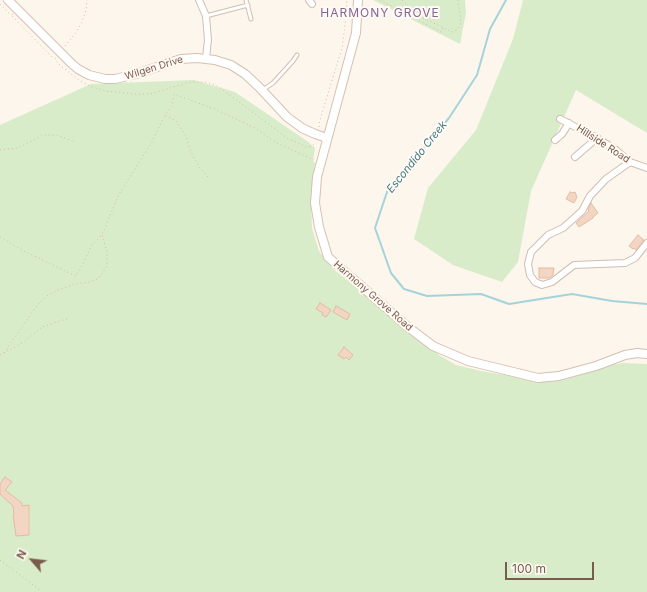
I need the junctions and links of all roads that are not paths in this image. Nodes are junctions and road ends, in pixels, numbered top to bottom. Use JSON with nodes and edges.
{"nodes":[{"id":1,"x":8,"y":0,"type":"edge"},
{"id":2,"x":199,"y":0,"type":"edge"},
{"id":3,"x":246,"y":0,"type":"edge"},
{"id":4,"x":358,"y":0,"type":"edge"},
{"id":5,"x":248,"y":5,"type":"junction"},
{"id":6,"x":206,"y":16,"type":"junction"},
{"id":7,"x":251,"y":19,"type":"dead end"},
{"id":8,"x":297,"y":55,"type":"dead end"},
{"id":9,"x":206,"y":58,"type":"junction"},
{"id":10,"x":262,"y":90,"type":"junction"},
{"id":11,"x":560,"y":119,"type":"dead end"},
{"id":12,"x":570,"y":123,"type":"junction"},
{"id":13,"x":327,"y":138,"type":"junction"},
{"id":14,"x":597,"y":138,"type":"junction"},
{"id":15,"x":555,"y":140,"type":"dead end"},
{"id":16,"x":575,"y":157,"type":"dead end"},
{"id":17,"x":630,"y":162,"type":"junction"},
{"id":18,"x":647,"y":168,"type":"edge"},
{"id":19,"x":647,"y":243,"type":"edge"},
{"id":20,"x":647,"y":354,"type":"edge"}],
"edges":[{"from":1,"to":9,"type":"main road","name":"Wilgen Drive"},
{"from":2,"to":6,"type":"street"},
{"from":3,"to":5,"type":"lane"},
{"from":4,"to":13,"type":"main road","name":"Harmony Grove Road"},
{"from":5,"to":6,"type":"lane"},
{"from":5,"to":7,"type":"lane"},
{"from":6,"to":9,"type":"street"},
{"from":8,"to":10,"type":"lane"},
{"from":9,"to":10,"type":"main road","name":"Wilgen Drive"},
{"from":10,"to":13,"type":"main road","name":"Wilgen Drive"},
{"from":11,"to":12,"type":"street","name":"Hillside Road"},
{"from":12,"to":14,"type":"street","name":"Hillside Road"},
{"from":12,"to":15,"type":"street"},
{"from":13,"to":20,"type":"main road","name":"Harmony Grove Road"},
{"from":14,"to":16,"type":"street"},
{"from":14,"to":17,"type":"street","name":"Hillside Road"},
{"from":17,"to":18,"type":"street","name":"Hillside Road"},
{"from":17,"to":19,"type":"street"}]}
